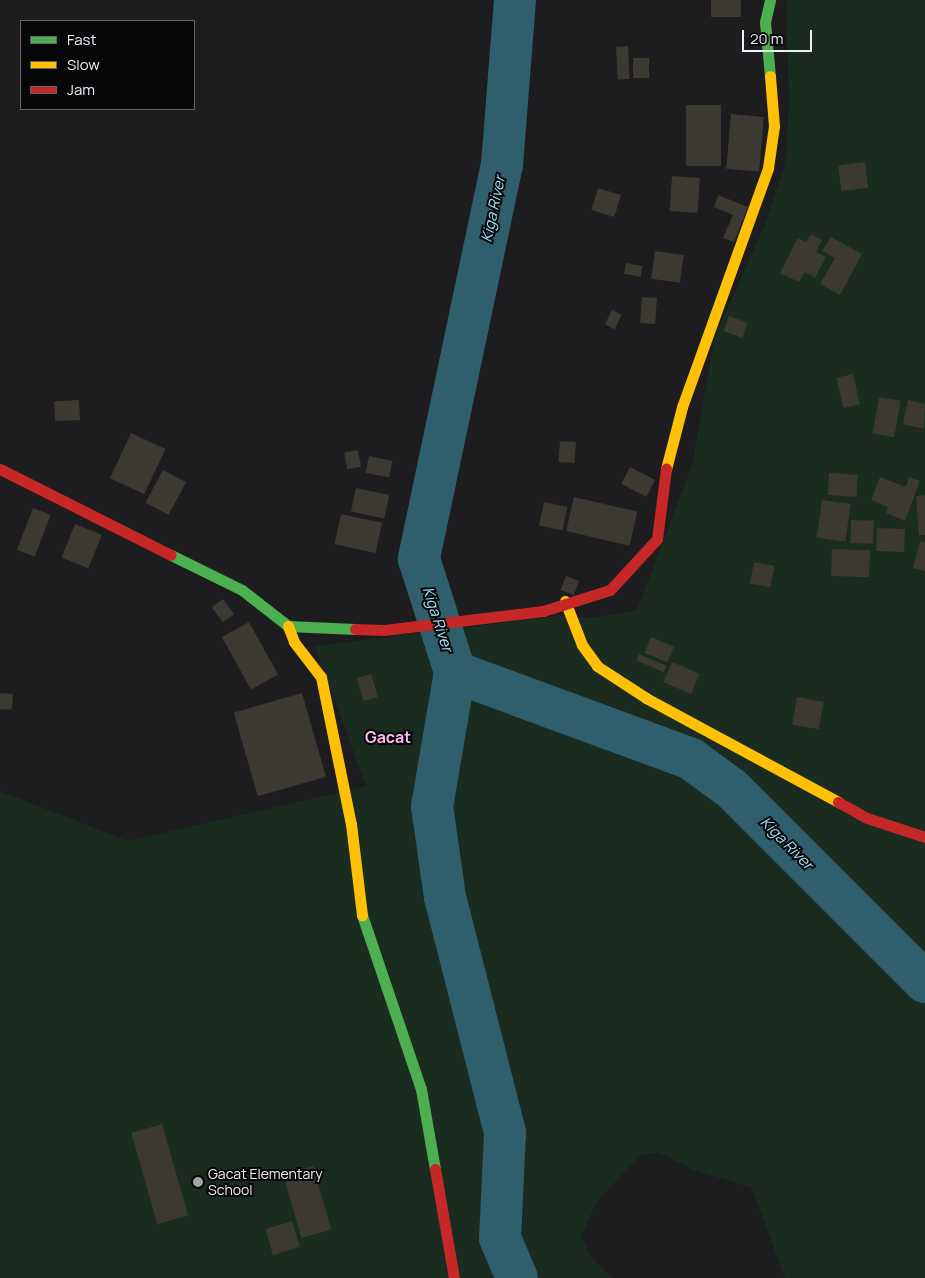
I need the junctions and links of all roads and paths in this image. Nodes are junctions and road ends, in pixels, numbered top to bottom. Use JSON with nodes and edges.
{"nodes":[{"id":1,"x":770,"y":0,"type":"edge"},
{"id":2,"x":0,"y":469,"type":"edge"},
{"id":3,"x":565,"y":601,"type":"junction"},
{"id":4,"x":288,"y":626,"type":"junction"},
{"id":5,"x":925,"y":837,"type":"edge"},
{"id":6,"x":454,"y":1278,"type":"edge"}],
"edges":[{"from":1,"to":3,"type":"street"},
{"from":2,"to":4,"type":"street"},
{"from":3,"to":4,"type":"street"},
{"from":3,"to":5,"type":"street"},
{"from":4,"to":6,"type":"street"}]}
